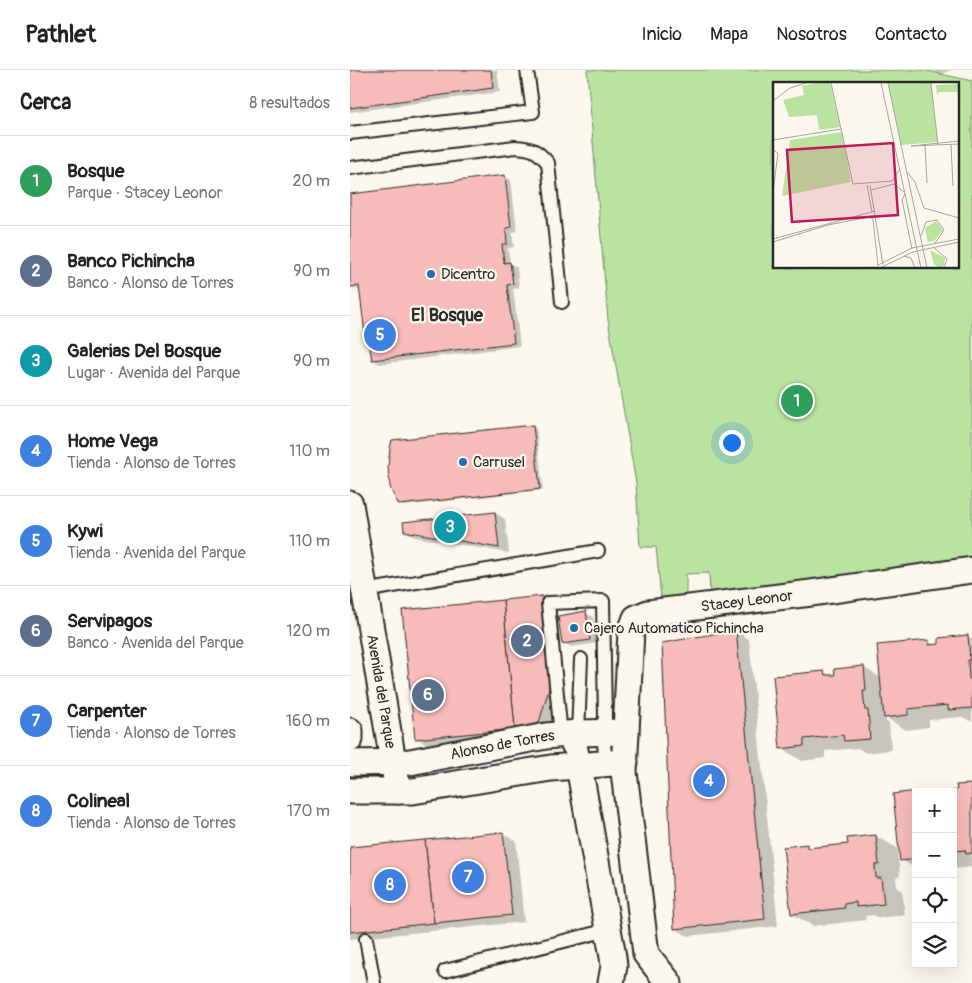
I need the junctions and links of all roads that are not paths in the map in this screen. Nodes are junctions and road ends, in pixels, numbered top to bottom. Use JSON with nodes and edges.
{"nodes":[{"id":1,"x":527,"y":70,"type":"edge"},
{"id":2,"x":350,"y":133,"type":"edge"},
{"id":3,"x":350,"y":168,"type":"edge"},
{"id":4,"x":562,"y":302,"type":"dead end"},
{"id":5,"x":350,"y":504,"type":"edge"},
{"id":6,"x":598,"y":552,"type":"dead end"},
{"id":7,"x":972,"y":570,"type":"edge"},
{"id":8,"x":364,"y":590,"type":"junction"},
{"id":9,"x":581,"y":659,"type":"dead end"},
{"id":10,"x":350,"y":731,"type":"edge"},
{"id":11,"x":614,"y":732,"type":"junction"},
{"id":12,"x":570,"y":733,"type":"junction"},
{"id":13,"x":350,"y":739,"type":"edge"},
{"id":14,"x":350,"y":763,"type":"edge"},
{"id":15,"x":392,"y":763,"type":"junction"},
{"id":16,"x":599,"y":764,"type":"junction"},
{"id":17,"x":350,"y":791,"type":"edge"},
{"id":18,"x":398,"y":791,"type":"junction"},
{"id":19,"x":608,"y":930,"type":"junction"},
{"id":20,"x":366,"y":939,"type":"dead end"},
{"id":21,"x":445,"y":971,"type":"dead end"},
{"id":22,"x":374,"y":983,"type":"edge"},
{"id":23,"x":611,"y":983,"type":"edge"},
{"id":24,"x":669,"y":983,"type":"edge"}],
"edges":[{"from":1,"to":2,"type":"lane"},
{"from":3,"to":4,"type":"lane"},
{"from":5,"to":8,"type":"street","name":"Avenida del Parque"},
{"from":6,"to":8,"type":"lane"},
{"from":7,"to":11,"type":"street","name":"Stacey Leonor"},
{"from":8,"to":15,"type":"street","name":"Avenida del Parque"},
{"from":9,"to":12,"type":"lane"},
{"from":10,"to":13,"type":"street"},
{"from":11,"to":12,"type":"street","name":"Alonso de Torres"},
{"from":11,"to":12,"type":"lane"},
{"from":11,"to":16,"type":"street"},
{"from":12,"to":15,"type":"street","name":"Alonso de Torres"},
{"from":12,"to":16,"type":"lane"},
{"from":14,"to":15,"type":"street","name":"Alonso de Torres"},
{"from":15,"to":18,"type":"street","name":"Avenida del Parque"},
{"from":16,"to":18,"type":"street","name":"Alonso de Torres"},
{"from":16,"to":19,"type":"street"},
{"from":16,"to":24,"type":"street"},
{"from":17,"to":18,"type":"street","name":"Alonso de Torres"},
{"from":19,"to":21,"type":"lane"},
{"from":19,"to":23,"type":"street"},
{"from":20,"to":22,"type":"lane"}]}
